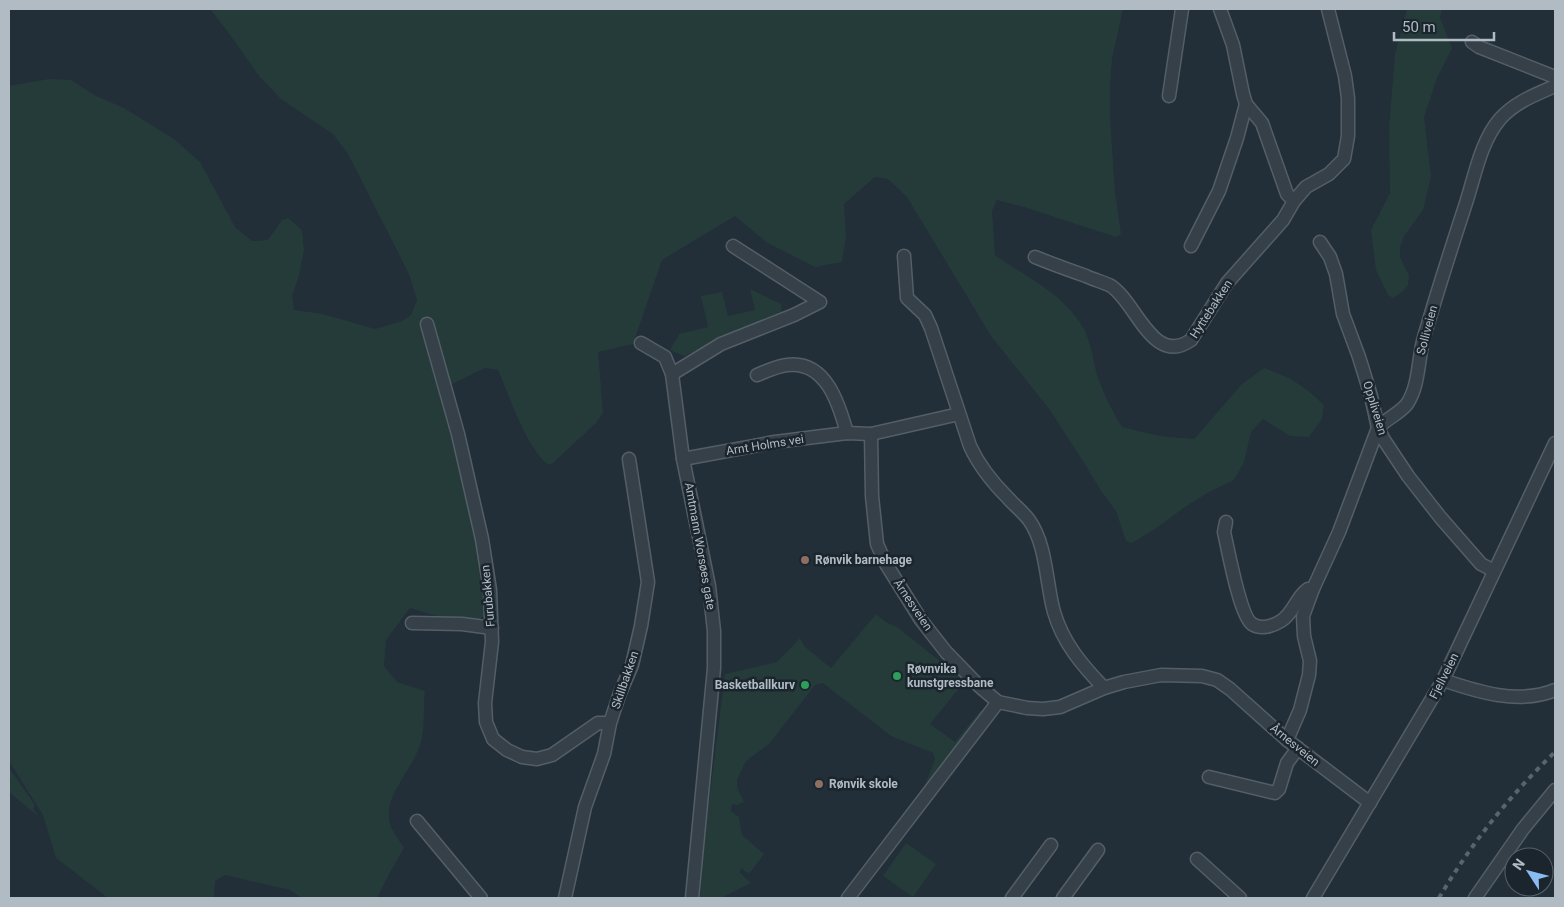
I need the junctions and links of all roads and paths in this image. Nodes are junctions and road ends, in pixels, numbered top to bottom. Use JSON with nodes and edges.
{"nodes":[{"id":1,"x":1182,"y":9,"type":"edge"},
{"id":2,"x":1220,"y":9,"type":"edge"},
{"id":3,"x":1328,"y":9,"type":"edge"},
{"id":4,"x":1472,"y":42,"type":"dead end"},
{"id":5,"x":1555,"y":77,"type":"edge"},
{"id":6,"x":1555,"y":86,"type":"edge"},
{"id":7,"x":1169,"y":96,"type":"dead end"},
{"id":8,"x":1246,"y":104,"type":"junction"},
{"id":9,"x":1294,"y":201,"type":"junction"},
{"id":10,"x":1320,"y":242,"type":"dead end"},
{"id":11,"x":733,"y":246,"type":"dead end"},
{"id":12,"x":1191,"y":246,"type":"dead end"},
{"id":13,"x":904,"y":256,"type":"dead end"},
{"id":14,"x":1035,"y":257,"type":"dead end"},
{"id":15,"x":428,"y":324,"type":"dead end"},
{"id":16,"x":641,"y":343,"type":"dead end"},
{"id":17,"x":672,"y":374,"type":"junction"},
{"id":18,"x":757,"y":375,"type":"dead end"},
{"id":19,"x":959,"y":414,"type":"junction"},
{"id":20,"x":1378,"y":428,"type":"junction"},
{"id":21,"x":847,"y":433,"type":"junction"},
{"id":22,"x":871,"y":434,"type":"junction"},
{"id":23,"x":1555,"y":443,"type":"edge"},
{"id":24,"x":683,"y":458,"type":"junction"},
{"id":25,"x":629,"y":459,"type":"dead end"},
{"id":26,"x":1226,"y":522,"type":"dead end"},
{"id":27,"x":1494,"y":572,"type":"junction"},
{"id":28,"x":1313,"y":589,"type":"junction"},
{"id":29,"x":412,"y":622,"type":"dead end"},
{"id":30,"x":492,"y":628,"type":"junction"},
{"id":31,"x":1443,"y":680,"type":"junction"},
{"id":32,"x":1104,"y":688,"type":"junction"},
{"id":33,"x":1555,"y":690,"type":"edge"},
{"id":34,"x":998,"y":702,"type":"junction"},
{"id":35,"x":610,"y":723,"type":"junction"},
{"id":36,"x":1287,"y":740,"type":"junction"},
{"id":37,"x":1298,"y":748,"type":"junction"},
{"id":38,"x":1209,"y":777,"type":"dead end"},
{"id":39,"x":1555,"y":790,"type":"edge"},
{"id":40,"x":1370,"y":803,"type":"junction"},
{"id":41,"x":417,"y":821,"type":"dead end"},
{"id":42,"x":1051,"y":845,"type":"dead end"},
{"id":43,"x":1098,"y":850,"type":"dead end"},
{"id":44,"x":1197,"y":860,"type":"dead end"},
{"id":45,"x":481,"y":898,"type":"edge"},
{"id":46,"x":565,"y":898,"type":"edge"},
{"id":47,"x":692,"y":898,"type":"edge"},
{"id":48,"x":848,"y":898,"type":"edge"},
{"id":49,"x":1012,"y":898,"type":"edge"},
{"id":50,"x":1063,"y":898,"type":"edge"},
{"id":51,"x":1240,"y":898,"type":"edge"},
{"id":52,"x":1313,"y":898,"type":"edge"},
{"id":53,"x":1475,"y":898,"type":"edge"}],
"edges":[{"from":1,"to":7,"type":"street"},
{"from":2,"to":8,"type":"street"},
{"from":3,"to":9,"type":"street","name":"Hyttebakken"},
{"from":4,"to":5,"type":"street"},
{"from":6,"to":20,"type":"street","name":"Solliveien"},
{"from":8,"to":9,"type":"street"},
{"from":8,"to":12,"type":"street"},
{"from":9,"to":14,"type":"street","name":"Hyttebakken"},
{"from":10,"to":20,"type":"street","name":"Oppliveien"},
{"from":11,"to":17,"type":"street"},
{"from":13,"to":19,"type":"street"},
{"from":15,"to":30,"type":"street","name":"Furubakken"},
{"from":16,"to":17,"type":"street","name":"Amtmann Worsøes gate"},
{"from":17,"to":24,"type":"street","name":"Amtmann Worsøes gate"},
{"from":18,"to":21,"type":"street"},
{"from":19,"to":22,"type":"street"},
{"from":19,"to":32,"type":"street"},
{"from":20,"to":27,"type":"street","name":"Oppliveien"},
{"from":20,"to":28,"type":"street"},
{"from":21,"to":22,"type":"street","name":"Arnt Holms vei"},
{"from":21,"to":24,"type":"street","name":"Arnt Holms vei"},
{"from":22,"to":34,"type":"street","name":"Årnesveien"},
{"from":23,"to":27,"type":"street","name":"Fjellveien"},
{"from":24,"to":47,"type":"street","name":"Amtmann Worsøes gate"},
{"from":25,"to":35,"type":"street","name":"Skillbakken"},
{"from":26,"to":28,"type":"street"},
{"from":27,"to":31,"type":"street","name":"Fjellveien"},
{"from":28,"to":36,"type":"street"},
{"from":29,"to":30,"type":"street"},
{"from":30,"to":35,"type":"street","name":"Furubakken"},
{"from":31,"to":33,"type":"street"},
{"from":31,"to":40,"type":"street","name":"Fjellveien"},
{"from":32,"to":34,"type":"street","name":"Årnesveien"},
{"from":32,"to":36,"type":"street","name":"Årnesveien"},
{"from":34,"to":48,"type":"street"},
{"from":35,"to":46,"type":"street","name":"Skillbakken"},
{"from":36,"to":37,"type":"street","name":"Årnesveien"},
{"from":37,"to":38,"type":"street"},
{"from":37,"to":40,"type":"street","name":"Årnesveien"},
{"from":39,"to":53,"type":"street"},
{"from":40,"to":52,"type":"street","name":"Fjellveien"},
{"from":41,"to":45,"type":"street"},
{"from":42,"to":49,"type":"street"},
{"from":43,"to":50,"type":"street"},
{"from":44,"to":51,"type":"street"}]}
